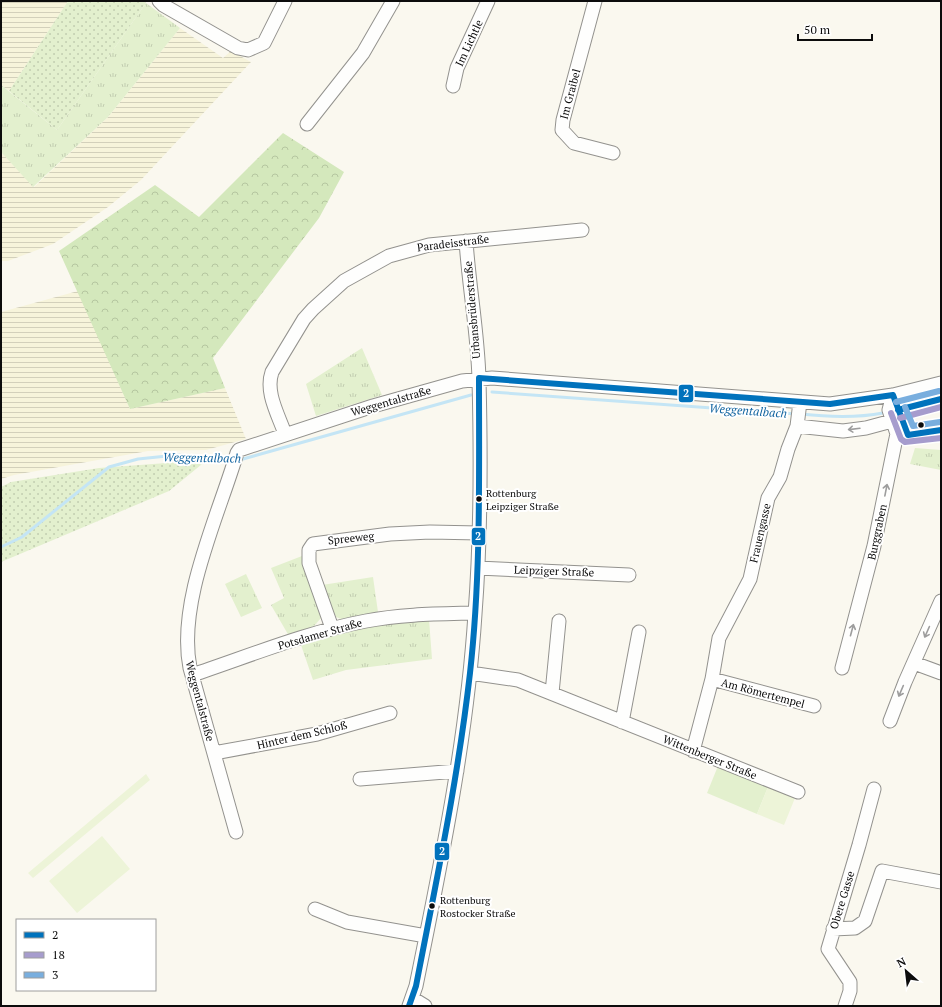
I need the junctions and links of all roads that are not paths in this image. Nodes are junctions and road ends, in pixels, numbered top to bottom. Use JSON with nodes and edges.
{"nodes":[{"id":1,"x":159,"y":1,"type":"edge"},
{"id":2,"x":285,"y":1,"type":"edge"},
{"id":3,"x":393,"y":1,"type":"edge"},
{"id":4,"x":488,"y":1,"type":"edge"},
{"id":5,"x":595,"y":1,"type":"edge"},
{"id":6,"x":453,"y":86,"type":"dead end"},
{"id":7,"x":307,"y":124,"type":"dead end"},
{"id":8,"x":613,"y":153,"type":"dead end"},
{"id":9,"x":582,"y":230,"type":"dead end"},
{"id":10,"x":466,"y":241,"type":"junction"},
{"id":11,"x":479,"y":378,"type":"junction"},
{"id":12,"x":941,"y":383,"type":"edge"},
{"id":13,"x":893,"y":395,"type":"junction"},
{"id":14,"x":799,"y":414,"type":"junction"},
{"id":15,"x":892,"y":420,"type":"junction"},
{"id":16,"x":285,"y":434,"type":"junction"},
{"id":17,"x":479,"y":533,"type":"junction"},
{"id":18,"x":478,"y":568,"type":"junction"},
{"id":19,"x":629,"y":575,"type":"dead end"},
{"id":20,"x":941,"y":602,"type":"edge"},
{"id":21,"x":475,"y":613,"type":"junction"},
{"id":22,"x":559,"y":621,"type":"dead end"},
{"id":23,"x":332,"y":628,"type":"junction"},
{"id":24,"x":639,"y":632,"type":"dead end"},
{"id":25,"x":720,"y":638,"type":"joint"},
{"id":26,"x":914,"y":663,"type":"junction"},
{"id":27,"x":842,"y":668,"type":"dead end"},
{"id":28,"x":941,"y":673,"type":"edge"},
{"id":29,"x":470,"y":674,"type":"junction"},
{"id":30,"x":192,"y":675,"type":"junction"},
{"id":31,"x":712,"y":679,"type":"junction"},
{"id":32,"x":552,"y":692,"type":"junction"},
{"id":33,"x":814,"y":706,"type":"dead end"},
{"id":34,"x":390,"y":713,"type":"dead end"},
{"id":35,"x":890,"y":720,"type":"dead end"},
{"id":36,"x":622,"y":722,"type":"junction"},
{"id":37,"x":692,"y":751,"type":"junction"},
{"id":38,"x":214,"y":753,"type":"junction"},
{"id":39,"x":457,"y":771,"type":"junction"},
{"id":40,"x":360,"y":779,"type":"dead end"},
{"id":41,"x":874,"y":789,"type":"dead end"},
{"id":42,"x":798,"y":792,"type":"dead end"},
{"id":43,"x":236,"y":832,"type":"dead end"},
{"id":44,"x":937,"y":881,"type":"edge"},
{"id":45,"x":315,"y":910,"type":"dead end"},
{"id":46,"x":833,"y":929,"type":"junction"},
{"id":47,"x":426,"y":936,"type":"junction"},
{"id":48,"x":410,"y":1002,"type":"edge"},
{"id":49,"x":425,"y":1006,"type":"edge"},
{"id":50,"x":845,"y":1006,"type":"edge"}],
"edges":[{"from":1,"to":2,"type":"street"},
{"from":3,"to":7,"type":"street"},
{"from":4,"to":6,"type":"street","name":"Im Lichtle"},
{"from":5,"to":8,"type":"street","name":"Im Graibel"},
{"from":9,"to":10,"type":"street","name":"Paradeisstraße"},
{"from":10,"to":11,"type":"street","name":"Urbansbrüderstraße"},
{"from":10,"to":16,"type":"street","name":"Paradeisstraße"},
{"from":11,"to":14,"type":"street","name":"Weggentalstraße"},
{"from":11,"to":16,"type":"street","name":"Weggentalstraße"},
{"from":11,"to":17,"type":"street","name":"Urbansbrüderstraße"},
{"from":12,"to":13,"type":"street","name":"Weggentalstraße"},
{"from":13,"to":14,"type":"street","name":"Weggentalstraße"},
{"from":13,"to":15,"type":"street","name":"Burggraben"},
{"from":15,"to":14,"type":"street","name":"Weggentalstraße","one_way":true},
{"from":14,"to":25,"type":"street","name":"Frauengasse"},
{"from":27,"to":15,"type":"street","name":"Burggraben","one_way":true},
{"from":16,"to":30,"type":"street","name":"Weggentalstraße"},
{"from":17,"to":18,"type":"street","name":"Urbansbrüderstraße"},
{"from":17,"to":23,"type":"street","name":"Spreeweg"},
{"from":18,"to":19,"type":"street","name":"Leipziger Straße"},
{"from":18,"to":21,"type":"street","name":"Urbansbrüderstraße"},
{"from":20,"to":26,"type":"street","one_way":true},
{"from":21,"to":23,"type":"street","name":"Potsdamer Straße"},
{"from":21,"to":29,"type":"street","name":"Urbansbrüderstraße"},
{"from":22,"to":32,"type":"street"},
{"from":23,"to":30,"type":"street","name":"Potsdamer Straße"},
{"from":24,"to":36,"type":"street"},
{"from":25,"to":31,"type":"street","name":"Am Römertempel"},
{"from":26,"to":28,"type":"street"},
{"from":26,"to":35,"type":"street","one_way":true},
{"from":29,"to":32,"type":"street","name":"Wittenberger Straße"},
{"from":29,"to":39,"type":"street","name":"Urbansbrüderstraße"},
{"from":30,"to":38,"type":"street","name":"Weggentalstraße"},
{"from":31,"to":33,"type":"street","name":"Am Römertempel"},
{"from":31,"to":37,"type":"street","name":"Am Römertempel"},
{"from":32,"to":36,"type":"street","name":"Wittenberger Straße"},
{"from":34,"to":38,"type":"street","name":"Hinter dem Schloß"},
{"from":36,"to":37,"type":"street","name":"Wittenberger Straße"},
{"from":37,"to":42,"type":"street","name":"Wittenberger Straße"},
{"from":38,"to":43,"type":"street","name":"Weggentalstraße"},
{"from":39,"to":40,"type":"street"},
{"from":39,"to":47,"type":"street","name":"Urbansbrüderstraße"},
{"from":41,"to":46,"type":"street","name":"Obere Gasse"},
{"from":44,"to":46,"type":"street"},
{"from":45,"to":47,"type":"street"},
{"from":46,"to":50,"type":"street","name":"Obere Gasse"},
{"from":47,"to":48,"type":"street","name":"Urbansbrüderstraße"},
{"from":48,"to":49,"type":"street"}]}
